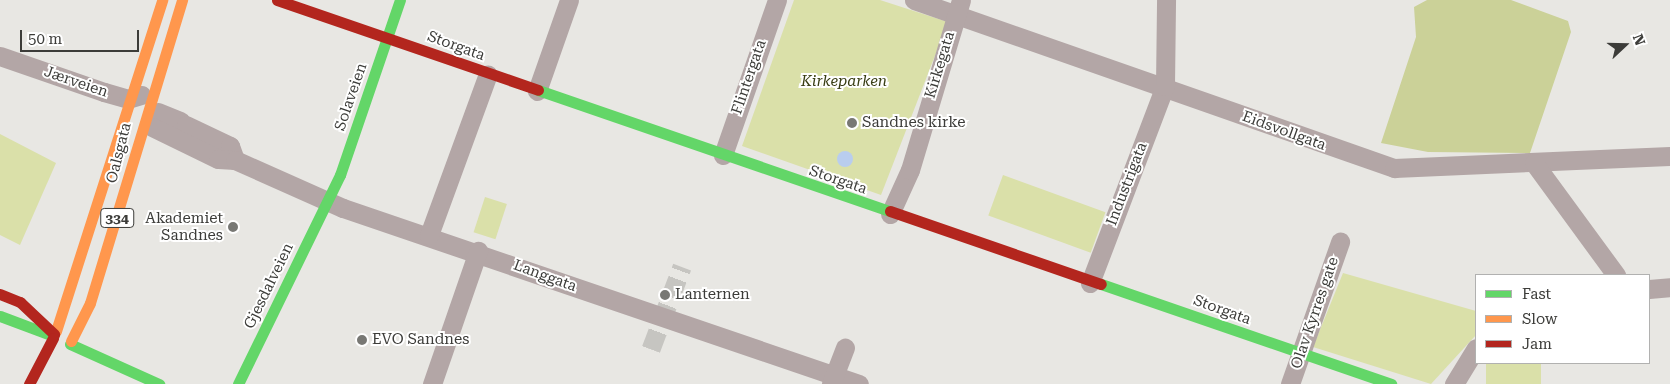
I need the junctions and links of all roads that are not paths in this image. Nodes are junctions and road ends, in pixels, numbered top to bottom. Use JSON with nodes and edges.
{"nodes":[{"id":1,"x":162,"y":0,"type":"edge"},
{"id":2,"x":182,"y":0,"type":"edge"},
{"id":3,"x":277,"y":0,"type":"edge"},
{"id":4,"x":400,"y":0,"type":"edge"},
{"id":5,"x":569,"y":0,"type":"edge"},
{"id":6,"x":777,"y":0,"type":"edge"},
{"id":7,"x":914,"y":0,"type":"edge"},
{"id":8,"x":1166,"y":0,"type":"edge"},
{"id":9,"x":958,"y":8,"type":"edge"},
{"id":10,"x":386,"y":38,"type":"junction"},
{"id":11,"x":0,"y":56,"type":"edge"},
{"id":12,"x":488,"y":74,"type":"junction"},
{"id":13,"x":1164,"y":86,"type":"junction"},
{"id":14,"x":537,"y":91,"type":"junction"},
{"id":15,"x":152,"y":93,"type":"junction"},
{"id":16,"x":128,"y":99,"type":"junction"},
{"id":17,"x":155,"y":120,"type":"dead end"},
{"id":18,"x":723,"y":155,"type":"junction"},
{"id":19,"x":1670,"y":156,"type":"edge"},
{"id":20,"x":1534,"y":163,"type":"junction"},
{"id":21,"x":327,"y":202,"type":"junction"},
{"id":22,"x":890,"y":214,"type":"junction"},
{"id":23,"x":429,"y":235,"type":"junction"},
{"id":24,"x":1340,"y":242,"type":"dead end"},
{"id":25,"x":478,"y":251,"type":"junction"},
{"id":26,"x":1615,"y":274,"type":"edge"},
{"id":27,"x":1090,"y":283,"type":"junction"},
{"id":28,"x":1670,"y":287,"type":"edge"},
{"id":29,"x":1650,"y":289,"type":"edge"},
{"id":30,"x":0,"y":294,"type":"edge"},
{"id":31,"x":0,"y":316,"type":"edge"},
{"id":32,"x":54,"y":335,"type":"junction"},
{"id":33,"x":68,"y":346,"type":"junction"},
{"id":34,"x":846,"y":348,"type":"dead end"},
{"id":35,"x":1475,"y":350,"type":"edge"},
{"id":36,"x":1301,"y":355,"type":"junction"},
{"id":37,"x":832,"y":380,"type":"edge"},
{"id":38,"x":29,"y":384,"type":"edge"},
{"id":39,"x":159,"y":384,"type":"edge"},
{"id":40,"x":238,"y":384,"type":"edge"},
{"id":41,"x":432,"y":384,"type":"edge"},
{"id":42,"x":859,"y":384,"type":"edge"},
{"id":43,"x":1290,"y":384,"type":"edge"},
{"id":44,"x":1391,"y":384,"type":"edge"},
{"id":45,"x":1454,"y":384,"type":"edge"}],
"edges":[{"from":1,"to":16,"type":"street","name":"Oalsgata","number":"334"},
{"from":2,"to":15,"type":"street","name":"Oalsgata","number":"334"},
{"from":3,"to":10,"type":"street","name":"Storgata"},
{"from":4,"to":10,"type":"street","name":"Solaveien"},
{"from":5,"to":14,"type":"street"},
{"from":6,"to":18,"type":"street","name":"Flintergata"},
{"from":7,"to":9,"type":"street","name":"Eidsvollgata"},
{"from":8,"to":13,"type":"street","name":"Industrigata"},
{"from":9,"to":13,"type":"street","name":"Eidsvollgata"},
{"from":9,"to":22,"type":"street","name":"Kirkegata"},
{"from":10,"to":12,"type":"street","name":"Storgata"},
{"from":10,"to":21,"type":"street","name":"Solaveien"},
{"from":11,"to":16,"type":"street","name":"Jærveien"},
{"from":12,"to":14,"type":"street","name":"Storgata"},
{"from":12,"to":23,"type":"street"},
{"from":13,"to":20,"type":"street","name":"Eidsvollgata"},
{"from":13,"to":27,"type":"street","name":"Industrigata"},
{"from":14,"to":18,"type":"street","name":"Storgata"},
{"from":15,"to":16,"type":"street","name":"Jærveien"},
{"from":15,"to":33,"type":"street","name":"Oalsgata","number":"334"},
{"from":16,"to":32,"type":"street","name":"Oalsgata","number":"334"},
{"from":17,"to":21,"type":"street","name":"Langgata"},
{"from":18,"to":22,"type":"street","name":"Storgata"},
{"from":19,"to":20,"type":"street","name":"Eidsvollgata"},
{"from":20,"to":26,"type":"street"},
{"from":21,"to":23,"type":"street","name":"Langgata"},
{"from":21,"to":40,"type":"street","name":"Gjesdalveien"},
{"from":22,"to":27,"type":"street","name":"Storgata"},
{"from":23,"to":25,"type":"street","name":"Langgata"},
{"from":24,"to":36,"type":"street","name":"Olav Kyrres gate"},
{"from":25,"to":37,"type":"street","name":"Langgata"},
{"from":25,"to":41,"type":"street"},
{"from":27,"to":36,"type":"street","name":"Storgata"},
{"from":28,"to":29,"type":"street"},
{"from":30,"to":32,"type":"street"},
{"from":31,"to":32,"type":"street"},
{"from":32,"to":33,"type":"street"},
{"from":32,"to":38,"type":"street","name":"Oalsgata"},
{"from":33,"to":39,"type":"street"},
{"from":34,"to":37,"type":"street"},
{"from":35,"to":45,"type":"street"},
{"from":36,"to":43,"type":"street","name":"Olav Kyrres gate"},
{"from":36,"to":44,"type":"street","name":"Storgata"},
{"from":37,"to":42,"type":"street","name":"Langgata"}]}
